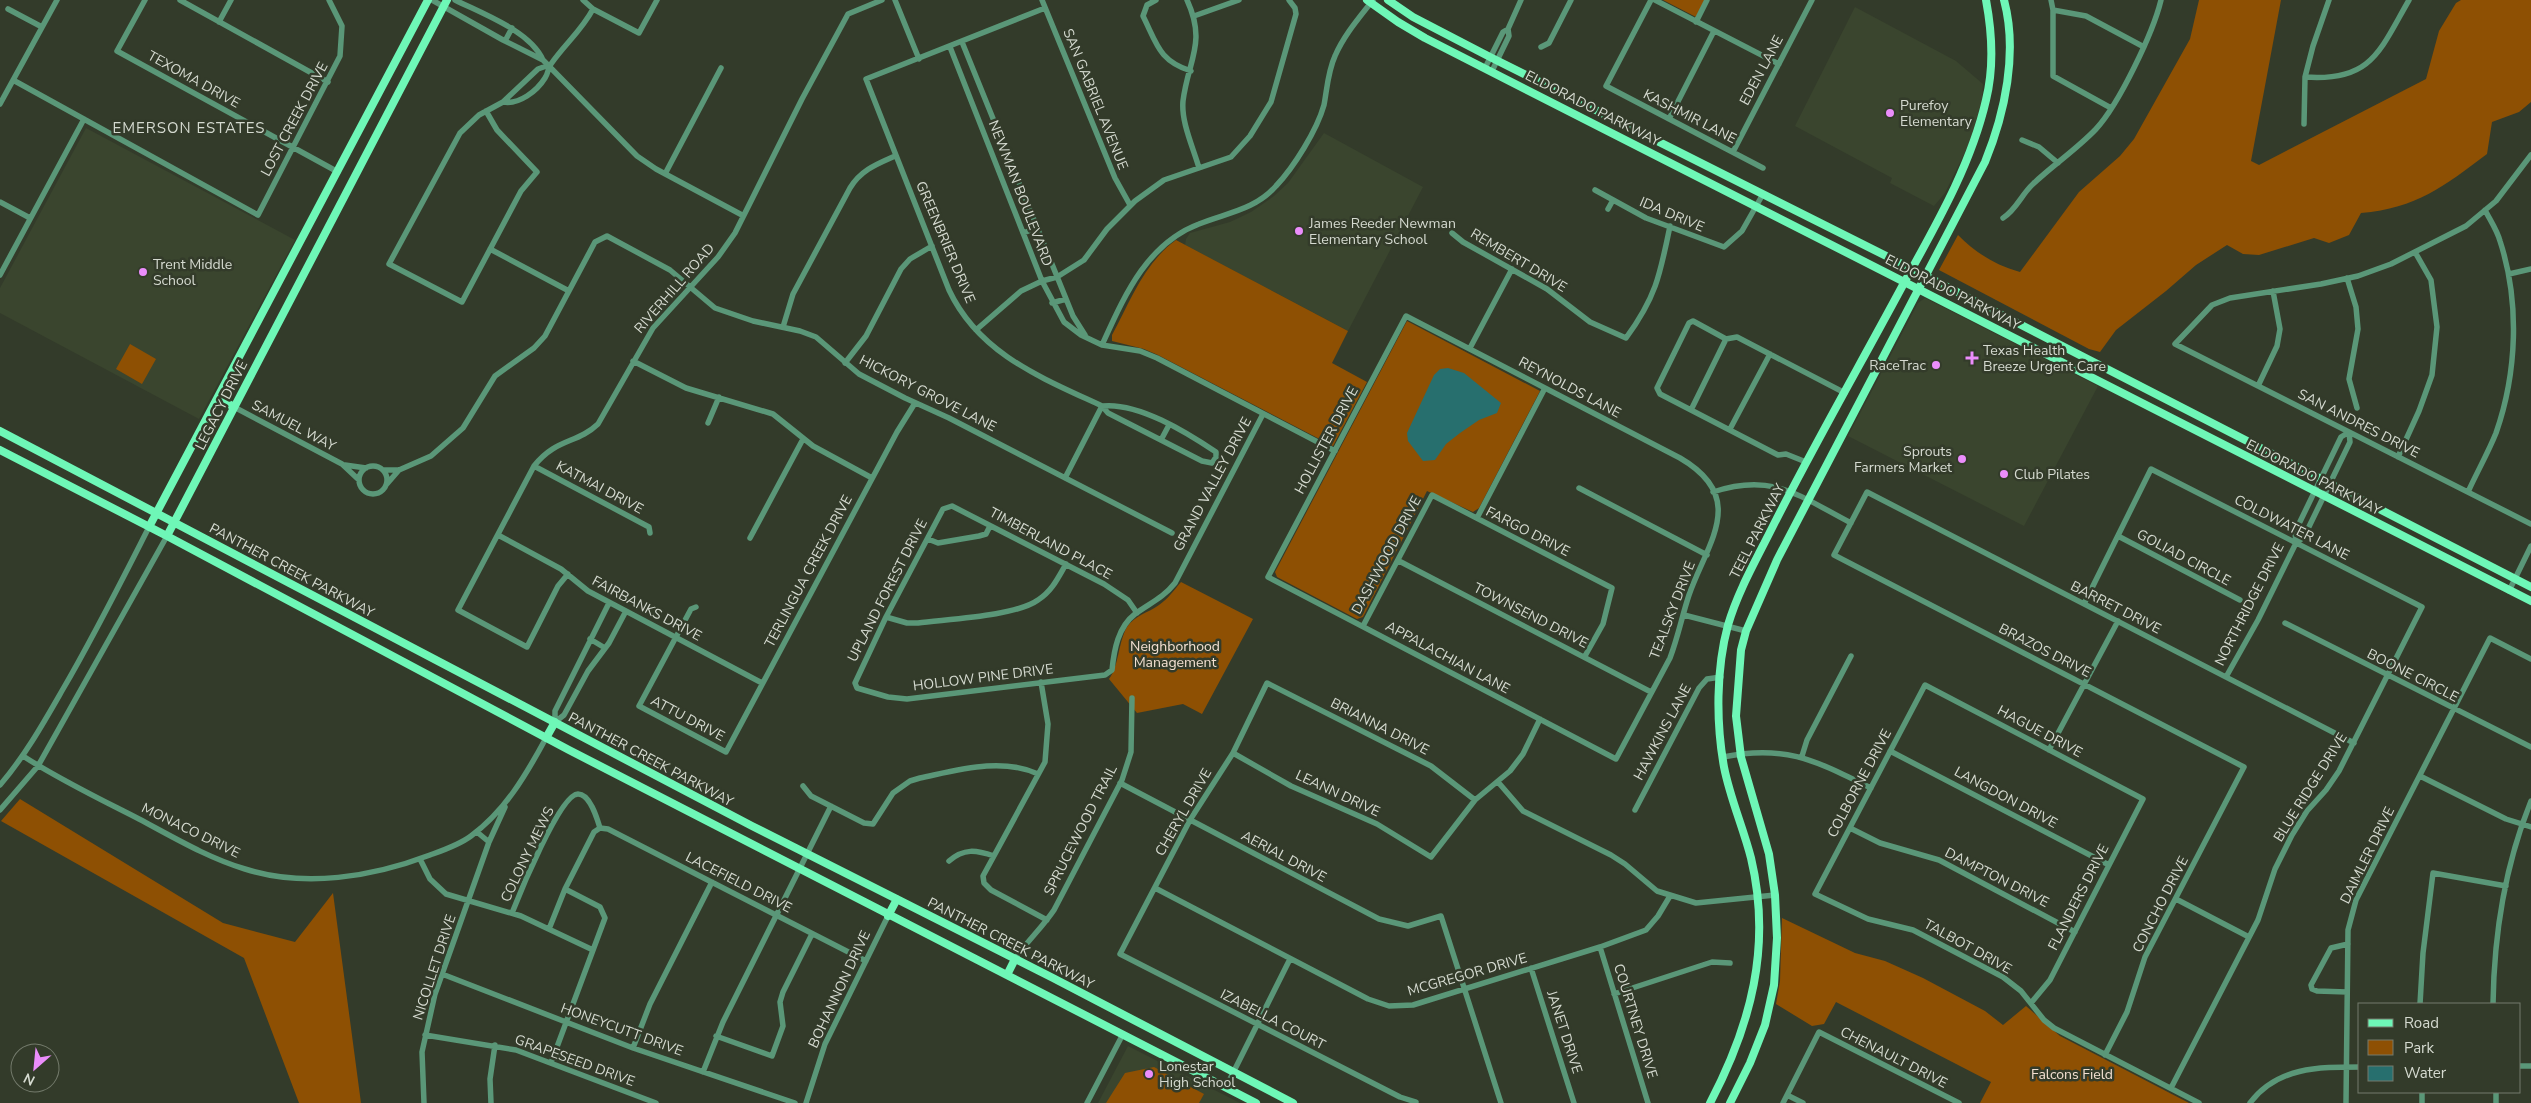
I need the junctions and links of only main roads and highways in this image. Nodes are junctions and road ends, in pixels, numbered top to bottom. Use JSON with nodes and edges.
{"nodes":[{"id":1,"x":430,"y":0,"type":"edge"},
{"id":2,"x":1388,"y":0,"type":"edge"},
{"id":3,"x":1986,"y":0,"type":"edge"},
{"id":4,"x":2004,"y":0,"type":"edge"},
{"id":5,"x":1370,"y":1,"type":"edge"},
{"id":6,"x":445,"y":3,"type":"edge"},
{"id":7,"x":1440,"y":31,"type":"junction"},
{"id":8,"x":1434,"y":42,"type":"junction"},
{"id":9,"x":1990,"y":77,"type":"junction"},
{"id":10,"x":2006,"y":79,"type":"junction"},
{"id":11,"x":1966,"y":163,"type":"junction"},
{"id":12,"x":338,"y":172,"type":"junction"},
{"id":13,"x":1980,"y":172,"type":"junction"},
{"id":14,"x":352,"y":180,"type":"junction"},
{"id":15,"x":1912,"y":269,"type":"junction"},
{"id":16,"x":1926,"y":276,"type":"junction"},
{"id":17,"x":1905,"y":282,"type":"junction"},
{"id":18,"x":279,"y":286,"type":"junction"},
{"id":19,"x":1919,"y":289,"type":"junction"},
{"id":20,"x":293,"y":293,"type":"junction"},
{"id":21,"x":2053,"y":342,"type":"junction"},
{"id":22,"x":2046,"y":354,"type":"junction"},
{"id":23,"x":1845,"y":393,"type":"junction"},
{"id":24,"x":218,"y":398,"type":"junction"},
{"id":25,"x":1860,"y":402,"type":"junction"},
{"id":26,"x":234,"y":407,"type":"junction"},
{"id":27,"x":0,"y":431,"type":"edge"},
{"id":28,"x":0,"y":450,"type":"edge"},
{"id":29,"x":54,"y":459,"type":"junction"},
{"id":30,"x":46,"y":474,"type":"junction"},
{"id":31,"x":157,"y":512,"type":"junction"},
{"id":32,"x":174,"y":522,"type":"junction"},
{"id":33,"x":149,"y":527,"type":"junction"},
{"id":34,"x":167,"y":536,"type":"junction"},
{"id":35,"x":2531,"y":587,"type":"edge"},
{"id":36,"x":312,"y":595,"type":"junction"},
{"id":37,"x":2531,"y":602,"type":"edge"},
{"id":38,"x":305,"y":610,"type":"junction"},
{"id":39,"x":554,"y":722,"type":"junction"},
{"id":40,"x":546,"y":738,"type":"junction"},
{"id":41,"x":897,"y":899,"type":"junction"},
{"id":42,"x":888,"y":916,"type":"junction"},
{"id":43,"x":1015,"y":959,"type":"junction"},
{"id":44,"x":1007,"y":975,"type":"junction"},
{"id":45,"x":1256,"y":1103,"type":"edge"},
{"id":46,"x":1293,"y":1103,"type":"edge"},
{"id":47,"x":1710,"y":1103,"type":"edge"},
{"id":48,"x":1730,"y":1103,"type":"edge"}],
"edges":[{"from":1,"to":12,"type":"main road","name":"LEGACY DRIVE"},
{"from":2,"to":7,"type":"main road","name":"ELDORADO PARKWAY"},
{"from":3,"to":9,"type":"main road","name":"TEEL PARKWAY"},
{"from":4,"to":10,"type":"main road"},
{"from":5,"to":8,"type":"main road","name":"ELDORADO PARKWAY"},
{"from":6,"to":14,"type":"main road","name":"LEGACY DRIVE"},
{"from":7,"to":8,"type":"main road"},
{"from":7,"to":15,"type":"main road","name":"ELDORADO PARKWAY"},
{"from":8,"to":17,"type":"main road","name":"ELDORADO PARKWAY"},
{"from":9,"to":10,"type":"main road"},
{"from":9,"to":11,"type":"main road","name":"TEEL PARKWAY"},
{"from":10,"to":13,"type":"main road"},
{"from":11,"to":13,"type":"main road"},
{"from":11,"to":15,"type":"main road","name":"TEEL PARKWAY"},
{"from":12,"to":14,"type":"main road"},
{"from":12,"to":18,"type":"main road","name":"LEGACY DRIVE"},
{"from":13,"to":16,"type":"main road"},
{"from":14,"to":20,"type":"main road","name":"LEGACY DRIVE"},
{"from":15,"to":16,"type":"main road","name":"ELDORADO PARKWAY"},
{"from":15,"to":17,"type":"main road","name":"TEEL PARKWAY"},
{"from":16,"to":19,"type":"main road"},
{"from":16,"to":21,"type":"main road","name":"ELDORADO PARKWAY"},
{"from":17,"to":19,"type":"main road","name":"ELDORADO PARKWAY"},
{"from":17,"to":23,"type":"main road","name":"TEEL PARKWAY"},
{"from":18,"to":20,"type":"main road"},
{"from":18,"to":24,"type":"main road","name":"LEGACY DRIVE"},
{"from":19,"to":22,"type":"main road","name":"ELDORADO PARKWAY"},
{"from":19,"to":25,"type":"main road"},
{"from":20,"to":26,"type":"main road","name":"LEGACY DRIVE"},
{"from":21,"to":22,"type":"main road"},
{"from":21,"to":35,"type":"main road","name":"ELDORADO PARKWAY"},
{"from":22,"to":37,"type":"main road","name":"ELDORADO PARKWAY"},
{"from":23,"to":25,"type":"main road"},
{"from":23,"to":47,"type":"main road","name":"TEEL PARKWAY"},
{"from":24,"to":26,"type":"main road"},
{"from":24,"to":31,"type":"main road","name":"LEGACY DRIVE"},
{"from":25,"to":48,"type":"main road"},
{"from":26,"to":32,"type":"main road","name":"LEGACY DRIVE"},
{"from":27,"to":29,"type":"main road","name":"PANTHER CREEK PARKWAY"},
{"from":28,"to":30,"type":"main road","name":"PANTHER CREEK PARKWAY"},
{"from":29,"to":30,"type":"main road"},
{"from":29,"to":31,"type":"main road","name":"PANTHER CREEK PARKWAY"},
{"from":30,"to":33,"type":"main road","name":"PANTHER CREEK PARKWAY"},
{"from":31,"to":32,"type":"main road","name":"PANTHER CREEK PARKWAY"},
{"from":31,"to":33,"type":"main road","name":"LEGACY DRIVE"},
{"from":32,"to":34,"type":"main road","name":"LEGACY DRIVE"},
{"from":32,"to":36,"type":"main road","name":"PANTHER CREEK PARKWAY"},
{"from":33,"to":34,"type":"main road","name":"PANTHER CREEK PARKWAY"},
{"from":34,"to":38,"type":"main road","name":"PANTHER CREEK PARKWAY"},
{"from":36,"to":38,"type":"main road"},
{"from":36,"to":39,"type":"main road","name":"PANTHER CREEK PARKWAY"},
{"from":38,"to":40,"type":"main road","name":"PANTHER CREEK PARKWAY"},
{"from":39,"to":40,"type":"main road"},
{"from":39,"to":41,"type":"main road","name":"PANTHER CREEK PARKWAY"},
{"from":40,"to":42,"type":"main road","name":"PANTHER CREEK PARKWAY"},
{"from":41,"to":42,"type":"main road"},
{"from":41,"to":43,"type":"main road","name":"PANTHER CREEK PARKWAY"},
{"from":42,"to":44,"type":"main road","name":"PANTHER CREEK PARKWAY"},
{"from":43,"to":44,"type":"main road"},
{"from":43,"to":46,"type":"main road","name":"PANTHER CREEK PARKWAY"},
{"from":44,"to":45,"type":"main road","name":"PANTHER CREEK PARKWAY"}]}
